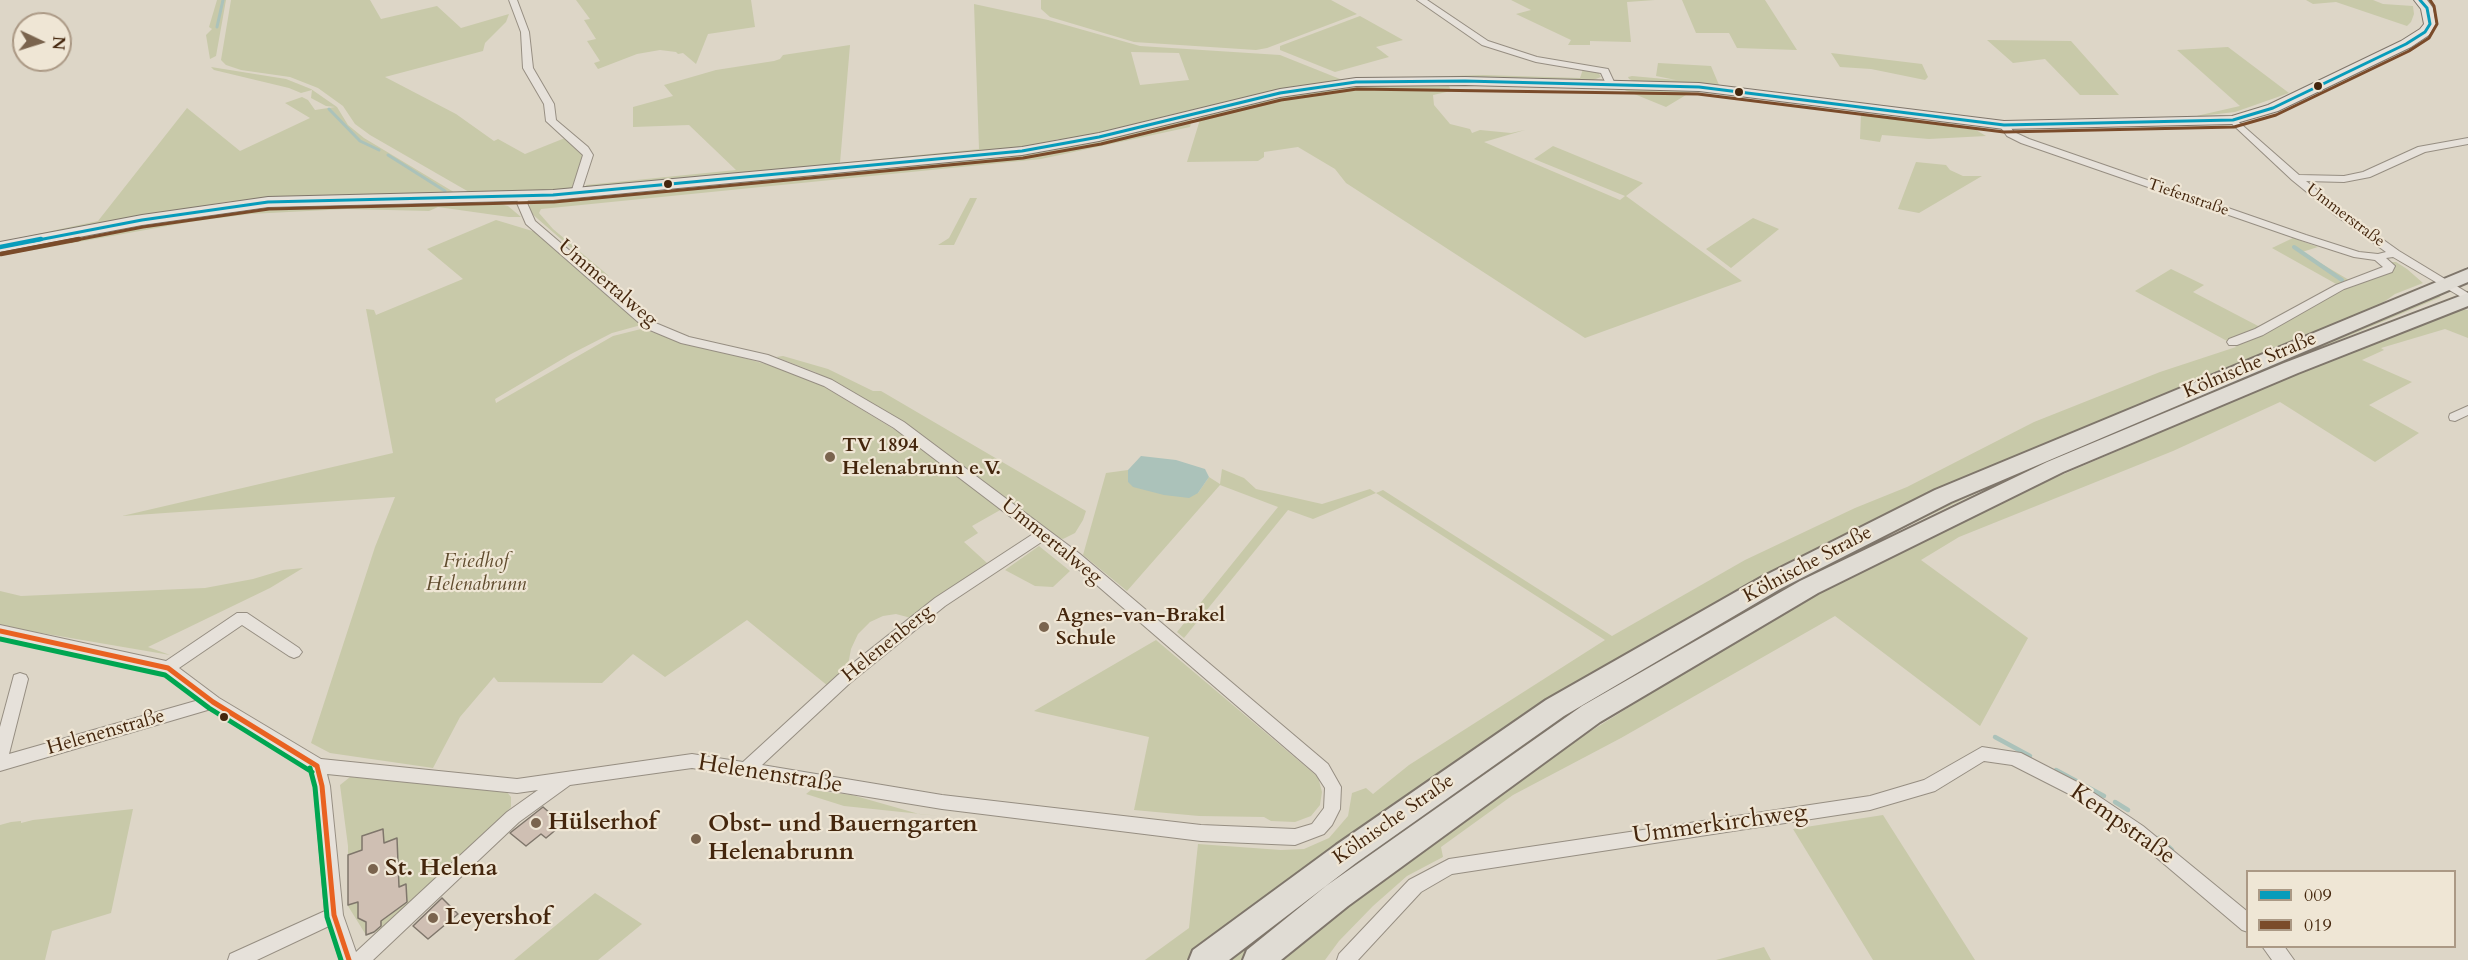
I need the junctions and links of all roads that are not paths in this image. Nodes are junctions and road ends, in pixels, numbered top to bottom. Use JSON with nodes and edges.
{"nodes":[{"id":1,"x":513,"y":0,"type":"edge"},
{"id":2,"x":1421,"y":0,"type":"edge"},
{"id":3,"x":2420,"y":0,"type":"edge"},
{"id":4,"x":1610,"y":84,"type":"junction"},
{"id":5,"x":2233,"y":120,"type":"junction"},
{"id":6,"x":2004,"y":125,"type":"junction"},
{"id":7,"x":2468,"y":141,"type":"edge"},
{"id":8,"x":2296,"y":178,"type":"junction"},
{"id":9,"x":576,"y":193,"type":"junction"},
{"id":10,"x":524,"y":196,"type":"junction"},
{"id":11,"x":0,"y":247,"type":"edge"},
{"id":12,"x":2395,"y":252,"type":"junction"},
{"id":13,"x":2378,"y":256,"type":"junction"},
{"id":14,"x":2468,"y":275,"type":"edge"},
{"id":15,"x":2446,"y":284,"type":"junction"},
{"id":16,"x":2468,"y":299,"type":"edge"},
{"id":17,"x":2233,"y":342,"type":"dead end"},
{"id":18,"x":2468,"y":410,"type":"edge"},
{"id":19,"x":2455,"y":417,"type":"dead end"},
{"id":20,"x":1042,"y":534,"type":"junction"},
{"id":21,"x":0,"y":631,"type":"edge"},
{"id":22,"x":294,"y":652,"type":"dead end"},
{"id":23,"x":168,"y":668,"type":"junction"},
{"id":24,"x":20,"y":679,"type":"dead end"},
{"id":25,"x":213,"y":702,"type":"junction"},
{"id":26,"x":1982,"y":754,"type":"joint"},
{"id":27,"x":0,"y":762,"type":"edge"},
{"id":28,"x":317,"y":766,"type":"junction"},
{"id":29,"x":747,"y":768,"type":"junction"},
{"id":30,"x":565,"y":780,"type":"junction"},
{"id":31,"x":1332,"y":808,"type":"joint"},
{"id":32,"x":334,"y":915,"type":"junction"},
{"id":33,"x":2246,"y":923,"type":"edge"},
{"id":34,"x":2273,"y":948,"type":"edge"},
{"id":35,"x":237,"y":960,"type":"edge"},
{"id":36,"x":349,"y":960,"type":"edge"},
{"id":37,"x":360,"y":960,"type":"edge"},
{"id":38,"x":1204,"y":960,"type":"edge"},
{"id":39,"x":1258,"y":960,"type":"edge"},
{"id":40,"x":1346,"y":960,"type":"edge"},
{"id":41,"x":2285,"y":960,"type":"edge"}],
"edges":[{"from":1,"to":9,"type":"street"},
{"from":2,"to":4,"type":"street"},
{"from":3,"to":5,"type":"main road"},
{"from":4,"to":6,"type":"main road"},
{"from":4,"to":9,"type":"main road"},
{"from":5,"to":6,"type":"main road"},
{"from":5,"to":8,"type":"street","name":"Ummerstraße"},
{"from":6,"to":13,"type":"street","name":"Tiefenstraße"},
{"from":7,"to":8,"type":"street"},
{"from":8,"to":12,"type":"street","name":"Ummerstraße"},
{"from":9,"to":10,"type":"main road"},
{"from":10,"to":11,"type":"main road"},
{"from":10,"to":20,"type":"street","name":"Ummertalweg"},
{"from":12,"to":13,"type":"street","name":"Tiefenstraße"},
{"from":12,"to":15,"type":"street","name":"Ummerstraße"},
{"from":13,"to":17,"type":"street"},
{"from":14,"to":15,"type":"main road","name":"Kölnische Straße"},
{"from":15,"to":16,"type":"street","name":"Ummerstraße"},
{"from":15,"to":38,"type":"main road","name":"Kölnische Straße"},
{"from":16,"to":39,"type":"main road","name":"Kölnische Straße"},
{"from":18,"to":19,"type":"street"},
{"from":20,"to":29,"type":"street","name":"Helenenberg"},
{"from":20,"to":31,"type":"street","name":"Ummertalweg"},
{"from":21,"to":23,"type":"street","name":"Helenenstraße"},
{"from":22,"to":23,"type":"street"},
{"from":23,"to":25,"type":"street","name":"Helenenstraße"},
{"from":24,"to":27,"type":"street","name":"Helenenstraße"},
{"from":25,"to":27,"type":"street","name":"Helenenstraße"},
{"from":25,"to":28,"type":"street","name":"Helenenstraße"},
{"from":26,"to":33,"type":"street","name":"Kempstraße"},
{"from":26,"to":40,"type":"street","name":"Ummerkirchweg"},
{"from":28,"to":30,"type":"street","name":"Helenenstraße"},
{"from":28,"to":32,"type":"street"},
{"from":29,"to":30,"type":"street","name":"Helenenstraße"},
{"from":29,"to":31,"type":"street","name":"Helenenstraße"},
{"from":30,"to":37,"type":"street"},
{"from":32,"to":35,"type":"street"},
{"from":32,"to":36,"type":"street"},
{"from":34,"to":41,"type":"street"}]}
